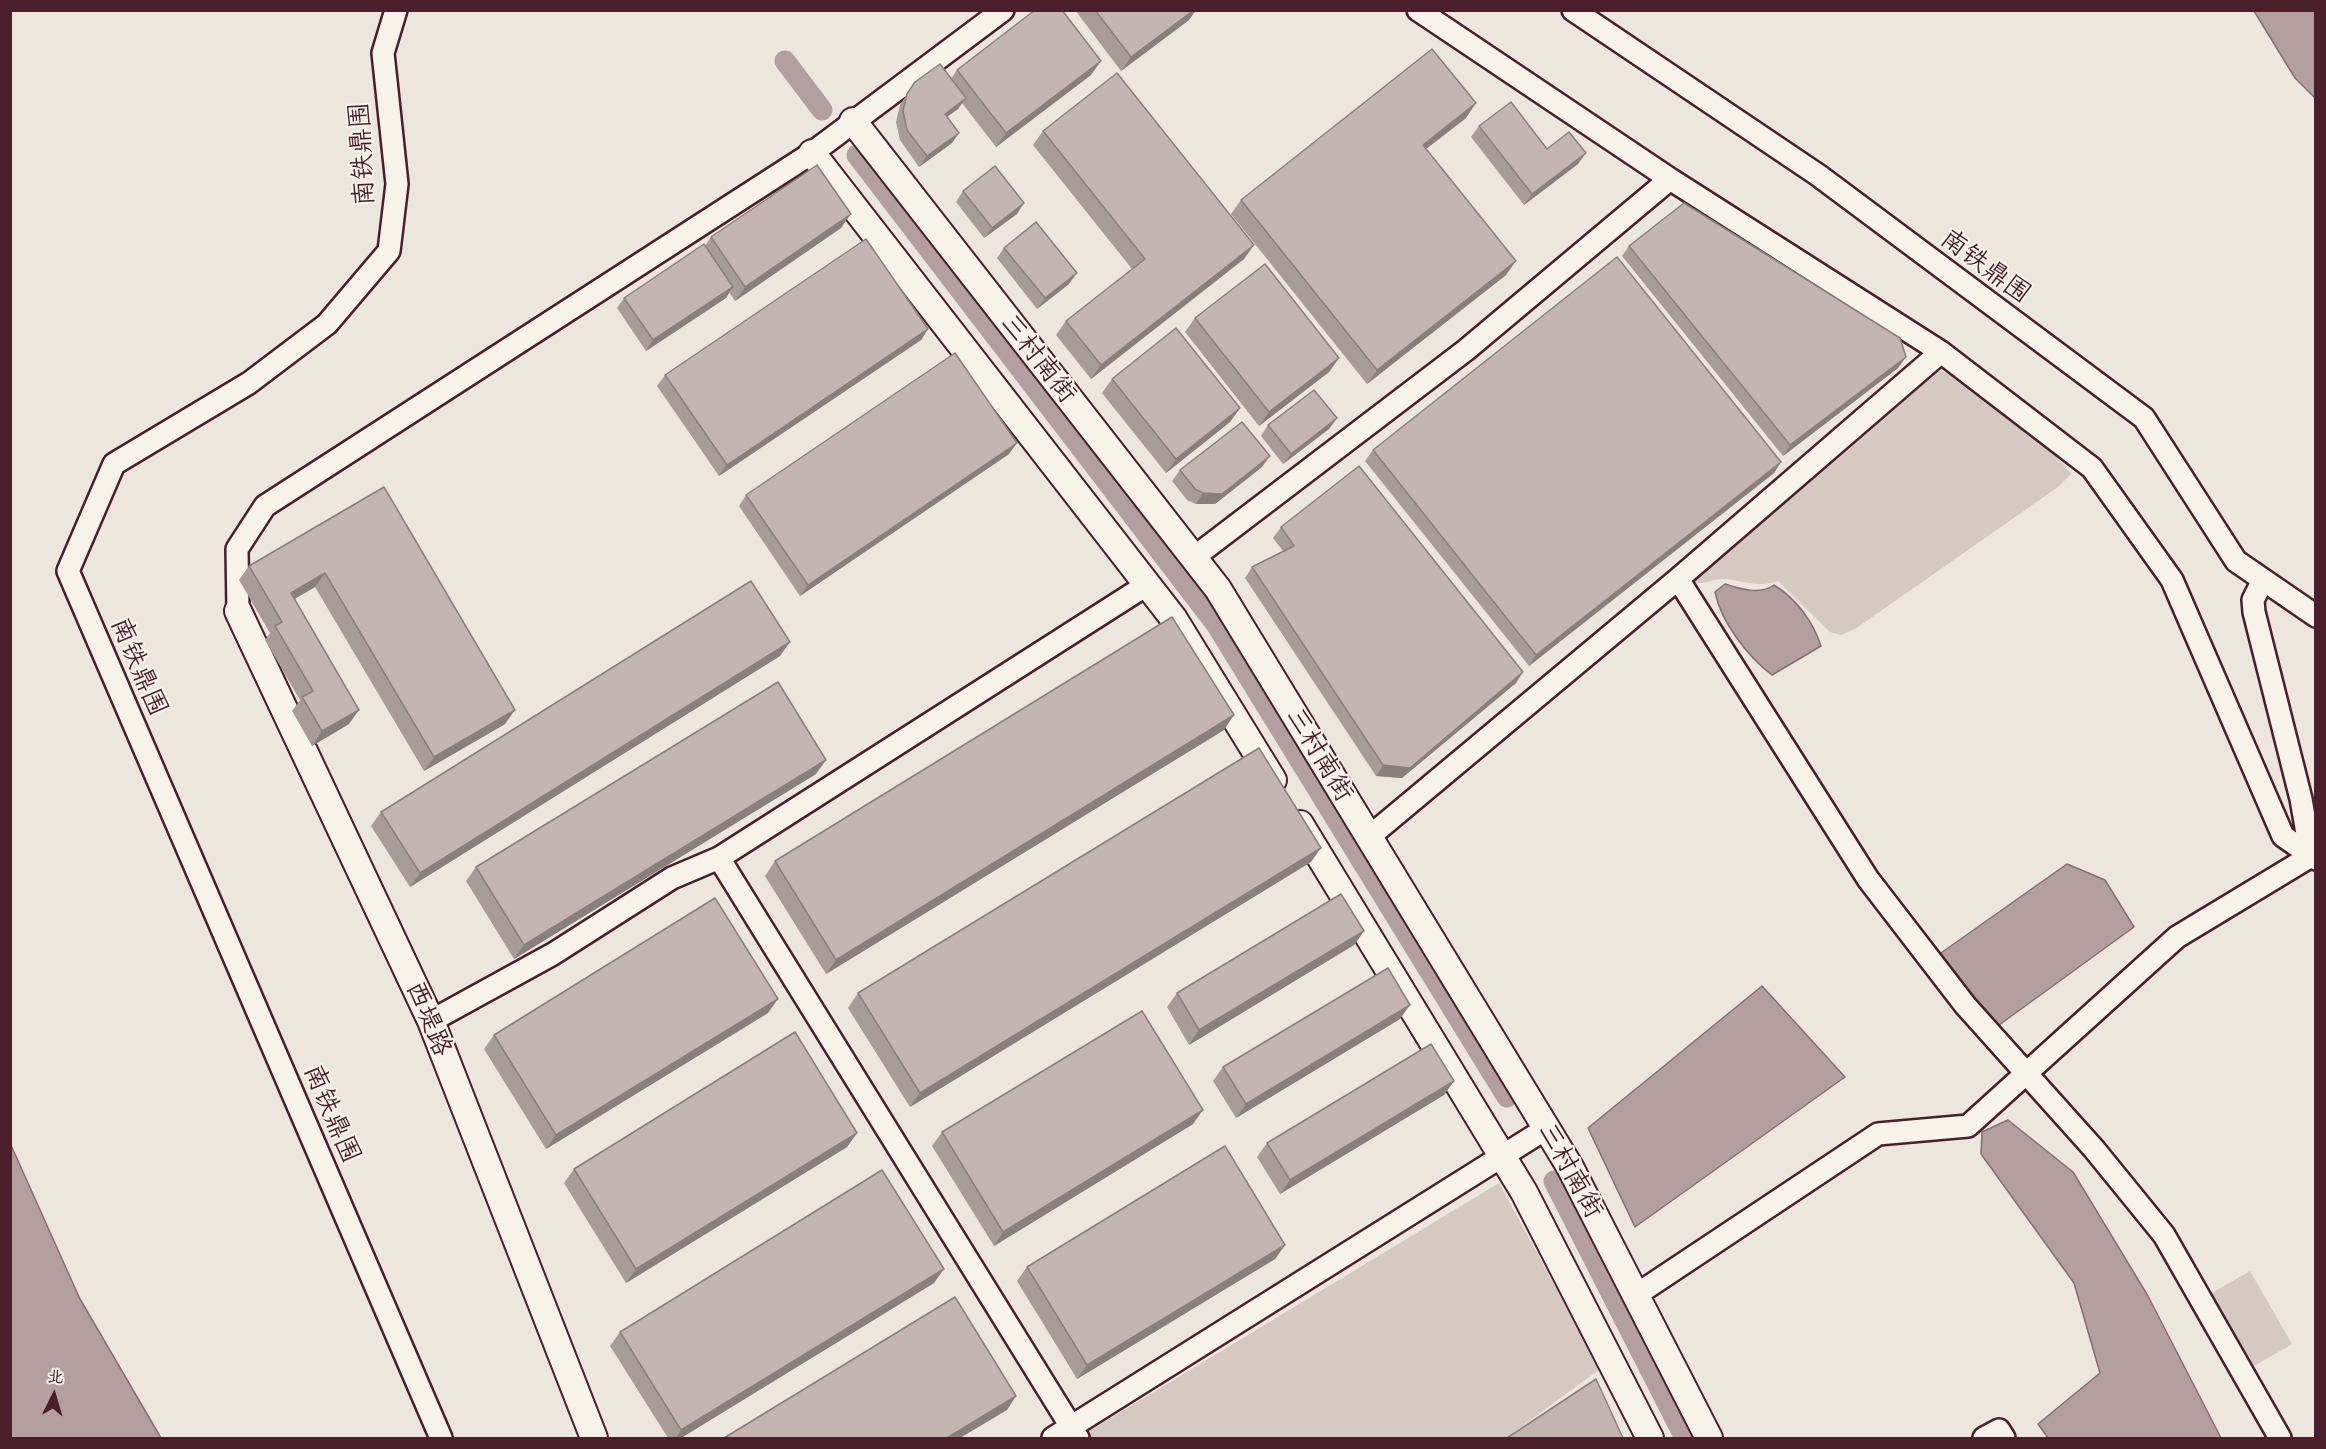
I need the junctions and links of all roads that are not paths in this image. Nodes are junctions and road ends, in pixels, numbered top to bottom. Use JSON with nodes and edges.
{"nodes":[{"id":1,"x":396,"y":10,"type":"edge"},
{"id":2,"x":1003,"y":10,"type":"edge"},
{"id":3,"x":1419,"y":10,"type":"edge"},
{"id":4,"x":1573,"y":10,"type":"edge"},
{"id":5,"x":853,"y":121,"type":"junction"},
{"id":6,"x":812,"y":153,"type":"junction"},
{"id":7,"x":1670,"y":179,"type":"junction"},
{"id":8,"x":1941,"y":352,"type":"junction"},
{"id":9,"x":1193,"y":558,"type":"junction"},
{"id":10,"x":1678,"y":579,"type":"junction"},
{"id":11,"x":2263,"y":580,"type":"junction"},
{"id":12,"x":1148,"y":584,"type":"junction"},
{"id":13,"x":238,"y":611,"type":"joint"},
{"id":14,"x":2316,"y":616,"type":"edge"},
{"id":15,"x":1369,"y":837,"type":"junction"},
{"id":16,"x":2313,"y":857,"type":"edge"},
{"id":17,"x":719,"y":858,"type":"junction"},
{"id":18,"x":431,"y":1021,"type":"junction"},
{"id":19,"x":2026,"y":1076,"type":"junction"},
{"id":20,"x":1547,"y":1128,"type":"junction"},
{"id":21,"x":1502,"y":1155,"type":"junction"},
{"id":22,"x":1636,"y":1295,"type":"junction"},
{"id":23,"x":1075,"y":1433,"type":"edge"},
{"id":24,"x":441,"y":1438,"type":"edge"},
{"id":25,"x":594,"y":1438,"type":"edge"},
{"id":26,"x":1053,"y":1438,"type":"edge"},
{"id":27,"x":1650,"y":1438,"type":"edge"},
{"id":28,"x":1709,"y":1438,"type":"edge"},
{"id":29,"x":1984,"y":1438,"type":"edge"},
{"id":30,"x":2004,"y":1438,"type":"edge"},
{"id":31,"x":2280,"y":1438,"type":"edge"}],
"edges":[{"from":1,"to":24,"type":"street","name":"南铁鼎围"},
{"from":2,"to":5,"type":"street"},
{"from":3,"to":7,"type":"street"},
{"from":4,"to":11,"type":"street","name":"南铁鼎围"},
{"from":5,"to":6,"type":"street"},
{"from":5,"to":9,"type":"street","name":"三村南街"},
{"from":6,"to":12,"type":"street","name":"三村南街"},
{"from":6,"to":13,"type":"street"},
{"from":7,"to":8,"type":"street"},
{"from":7,"to":9,"type":"street"},
{"from":8,"to":10,"type":"street"},
{"from":8,"to":16,"type":"street"},
{"from":9,"to":15,"type":"street","name":"三村南街"},
{"from":10,"to":15,"type":"street"},
{"from":10,"to":19,"type":"street"},
{"from":11,"to":14,"type":"street","name":"南铁鼎围"},
{"from":11,"to":16,"type":"street"},
{"from":12,"to":17,"type":"street"},
{"from":12,"to":21,"type":"street","name":"三村南街"},
{"from":13,"to":18,"type":"street","name":"西堤路"},
{"from":15,"to":20,"type":"street","name":"三村南街"},
{"from":16,"to":19,"type":"street"},
{"from":17,"to":18,"type":"street"},
{"from":17,"to":23,"type":"street"},
{"from":18,"to":25,"type":"street","name":"西堤路"},
{"from":19,"to":22,"type":"street"},
{"from":19,"to":31,"type":"street"},
{"from":20,"to":21,"type":"street"},
{"from":20,"to":22,"type":"street","name":"三村南街"},
{"from":21,"to":23,"type":"street"},
{"from":21,"to":27,"type":"street","name":"三村南街"},
{"from":22,"to":28,"type":"street","name":"三村南街"},
{"from":23,"to":26,"type":"street"},
{"from":29,"to":30,"type":"street"}]}
